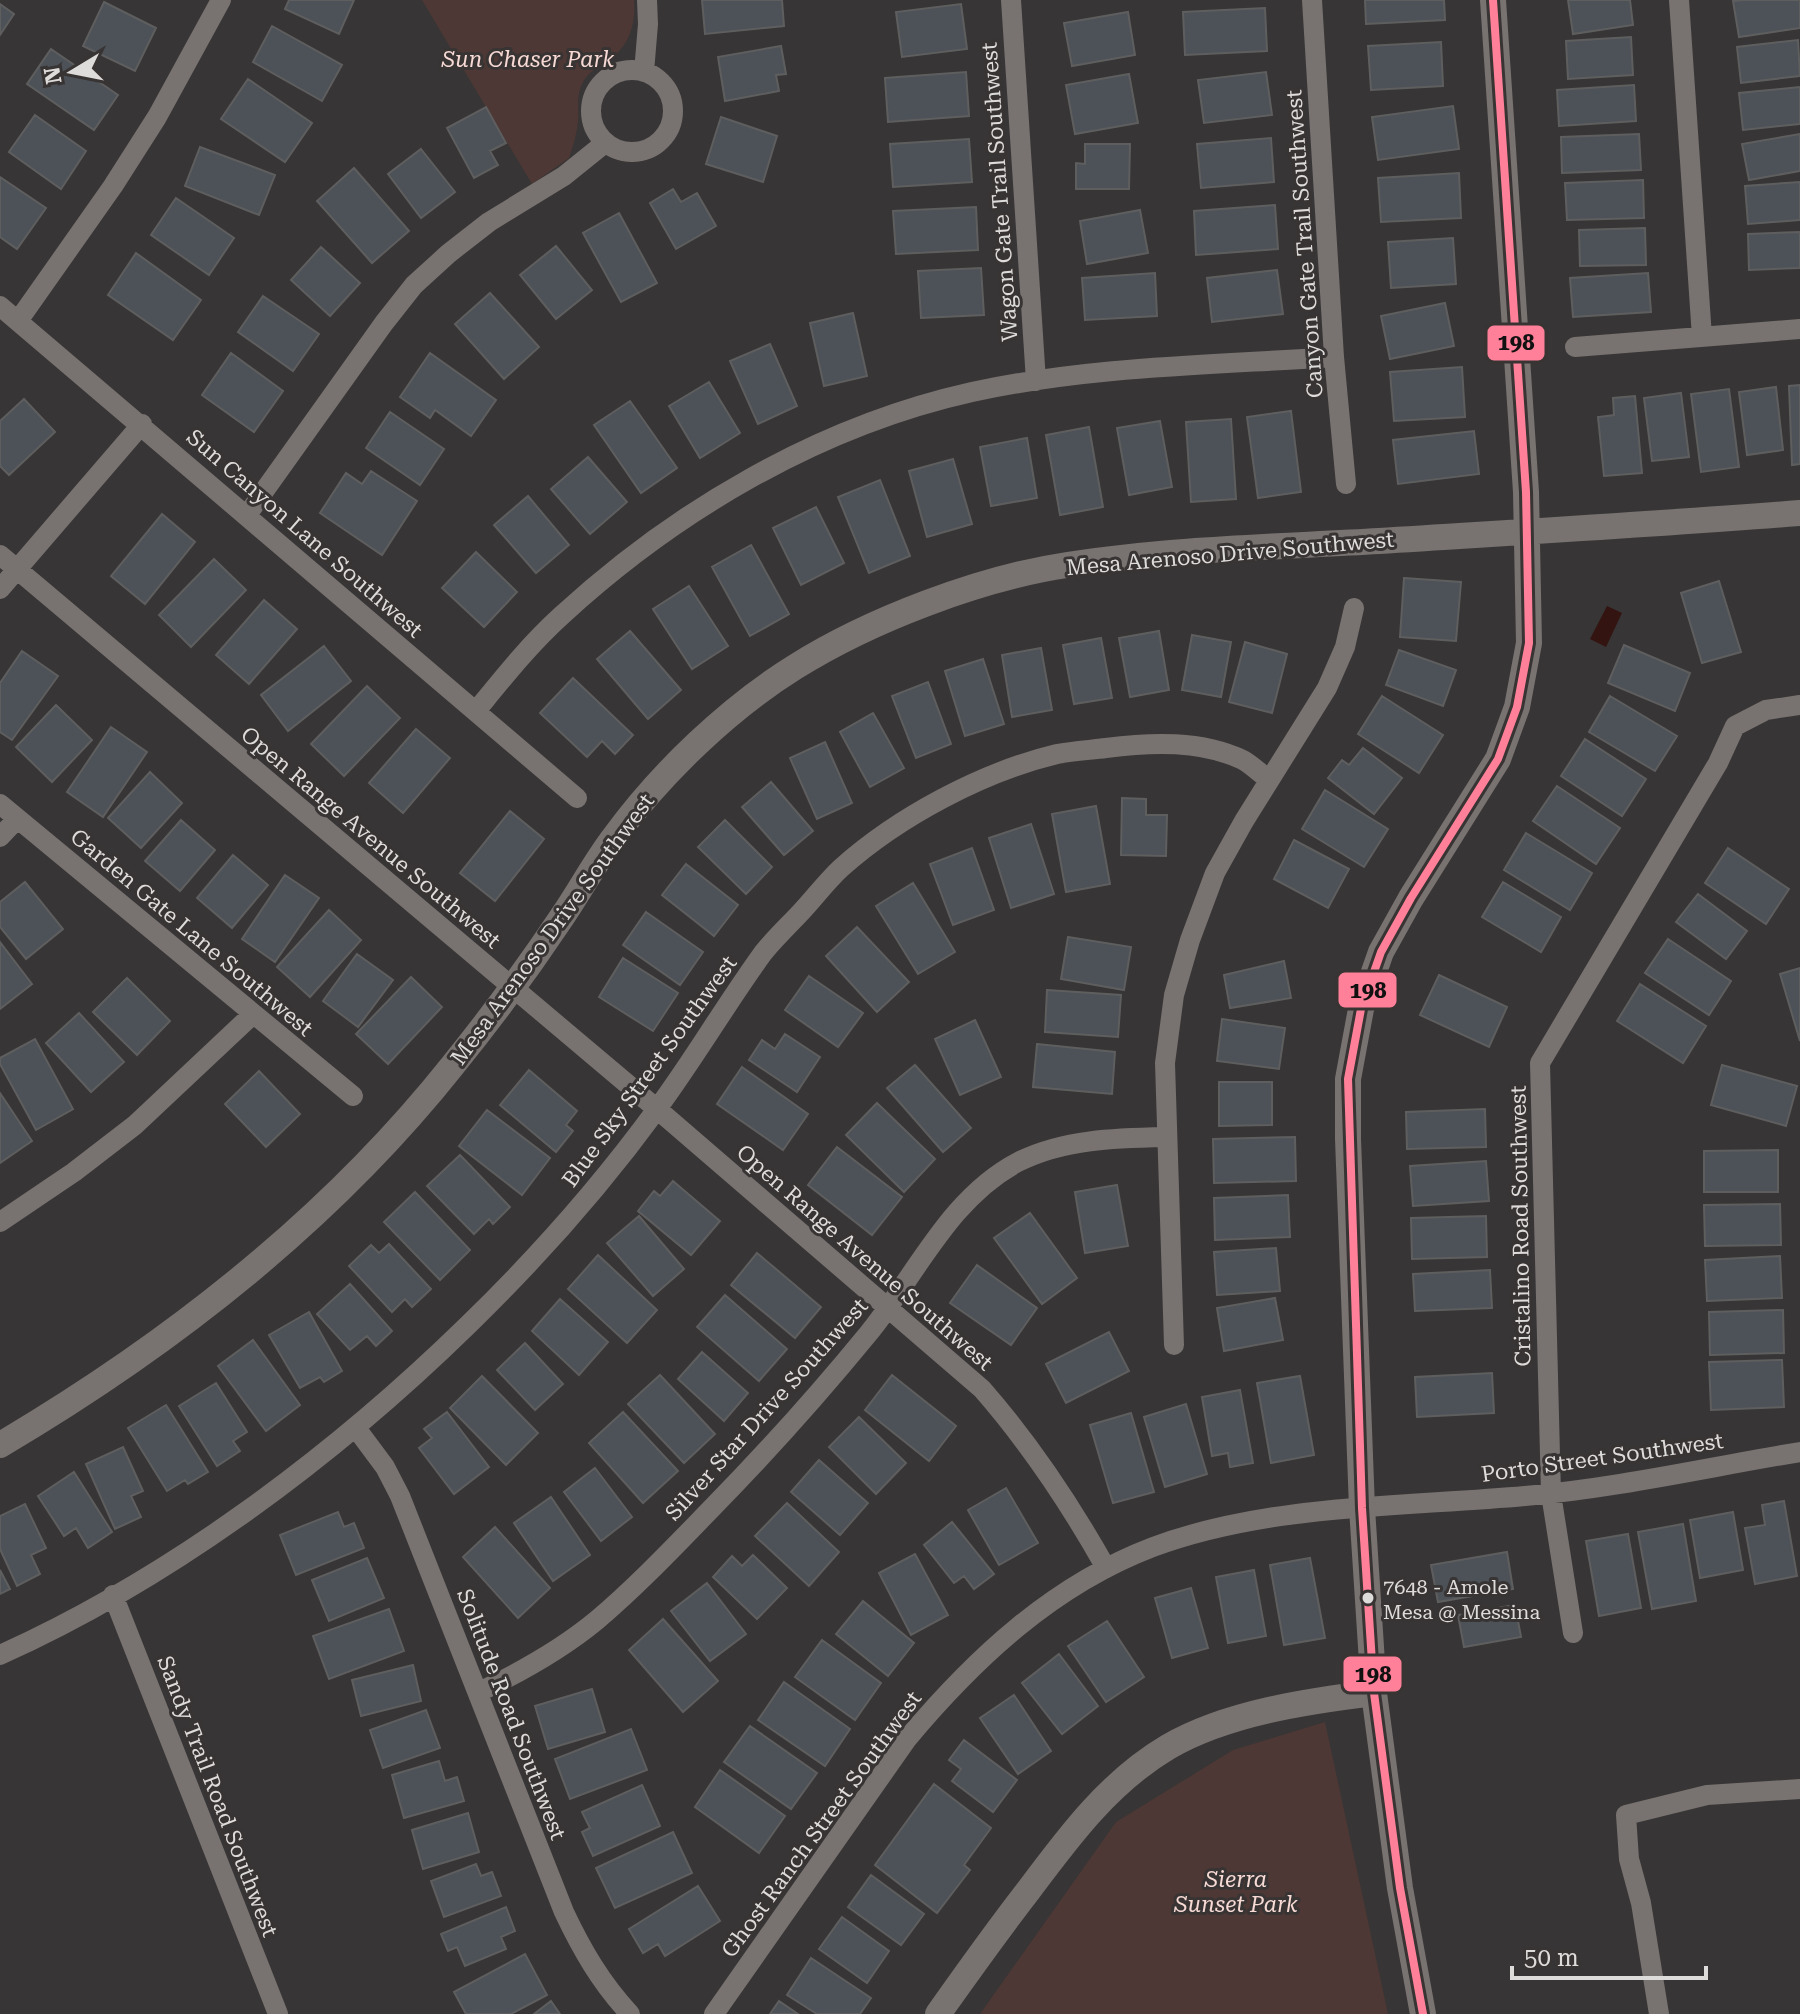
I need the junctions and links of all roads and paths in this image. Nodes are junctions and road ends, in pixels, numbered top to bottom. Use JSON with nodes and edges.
{"nodes":[{"id":1,"x":221,"y":0,"type":"edge"},
{"id":2,"x":647,"y":0,"type":"edge"},
{"id":3,"x":1011,"y":0,"type":"edge"},
{"id":4,"x":1312,"y":0,"type":"edge"},
{"id":5,"x":1493,"y":0,"type":"edge"},
{"id":6,"x":1679,"y":0,"type":"edge"},
{"id":7,"x":644,"y":72,"type":"junction"},
{"id":8,"x":605,"y":143,"type":"junction"},
{"id":9,"x":0,"y":306,"type":"edge"},
{"id":10,"x":18,"y":321,"type":"junction"},
{"id":11,"x":1800,"y":329,"type":"edge"},
{"id":12,"x":1702,"y":337,"type":"junction"},
{"id":13,"x":1575,"y":347,"type":"dead end"},
{"id":14,"x":1334,"y":357,"type":"junction"},
{"id":15,"x":1036,"y":381,"type":"junction"},
{"id":16,"x":142,"y":424,"type":"junction"},
{"id":17,"x":1346,"y":484,"type":"dead end"},
{"id":18,"x":1800,"y":513,"type":"edge"},
{"id":19,"x":247,"y":515,"type":"junction"},
{"id":20,"x":1528,"y":532,"type":"junction"},
{"id":21,"x":0,"y":555,"type":"edge"},
{"id":22,"x":16,"y":569,"type":"junction"},
{"id":23,"x":0,"y":589,"type":"edge"},
{"id":24,"x":1354,"y":608,"type":"dead end"},
{"id":25,"x":1800,"y":705,"type":"edge"},
{"id":26,"x":476,"y":711,"type":"junction"},
{"id":27,"x":1269,"y":780,"type":"junction"},
{"id":28,"x":577,"y":798,"type":"dead end"},
{"id":29,"x":0,"y":804,"type":"edge"},
{"id":30,"x":17,"y":819,"type":"junction"},
{"id":31,"x":0,"y":837,"type":"edge"},
{"id":32,"x":512,"y":988,"type":"junction"},
{"id":33,"x":253,"y":1014,"type":"junction"},
{"id":34,"x":353,"y":1096,"type":"dead end"},
{"id":35,"x":657,"y":1109,"type":"junction"},
{"id":36,"x":1166,"y":1137,"type":"junction"},
{"id":37,"x":0,"y":1222,"type":"edge"},
{"id":38,"x":888,"y":1308,"type":"junction"},
{"id":39,"x":1174,"y":1345,"type":"dead end"},
{"id":40,"x":356,"y":1428,"type":"junction"},
{"id":41,"x":0,"y":1445,"type":"edge"},
{"id":42,"x":1800,"y":1452,"type":"edge"},
{"id":43,"x":1551,"y":1494,"type":"junction"},
{"id":44,"x":1362,"y":1508,"type":"junction"},
{"id":45,"x":1106,"y":1568,"type":"junction"},
{"id":46,"x":113,"y":1595,"type":"junction"},
{"id":47,"x":1573,"y":1633,"type":"dead end"},
{"id":48,"x":0,"y":1655,"type":"edge"},
{"id":49,"x":479,"y":1692,"type":"junction"},
{"id":50,"x":1374,"y":1693,"type":"junction"},
{"id":51,"x":1800,"y":1789,"type":"edge"},
{"id":52,"x":278,"y":2014,"type":"edge"},
{"id":53,"x":630,"y":2014,"type":"edge"},
{"id":54,"x":714,"y":2014,"type":"edge"},
{"id":55,"x":938,"y":2014,"type":"edge"},
{"id":56,"x":1423,"y":2014,"type":"edge"},
{"id":57,"x":1659,"y":2014,"type":"edge"}],
"edges":[{"from":1,"to":10,"type":"street"},
{"from":2,"to":7,"type":"street"},
{"from":3,"to":15,"type":"street","name":"Wagon Gate Trail Southwest"},
{"from":4,"to":14,"type":"street","name":"Canyon Gate Trail Southwest"},
{"from":5,"to":20,"type":"street"},
{"from":6,"to":12,"type":"street"},
{"from":7,"to":8,"type":"street"},
{"from":7,"to":8,"type":"street"},
{"from":8,"to":19,"type":"street"},
{"from":9,"to":10,"type":"street","name":"Sun Canyon Lane Southwest"},
{"from":10,"to":16,"type":"street","name":"Sun Canyon Lane Southwest"},
{"from":11,"to":12,"type":"street"},
{"from":12,"to":13,"type":"street"},
{"from":14,"to":15,"type":"street"},
{"from":14,"to":17,"type":"street","name":"Canyon Gate Trail Southwest"},
{"from":15,"to":26,"type":"street"},
{"from":16,"to":19,"type":"street","name":"Sun Canyon Lane Southwest"},
{"from":16,"to":22,"type":"street"},
{"from":18,"to":20,"type":"street","name":"Mesa Arenoso Drive Southwest"},
{"from":19,"to":26,"type":"street","name":"Sun Canyon Lane Southwest"},
{"from":20,"to":32,"type":"street","name":"Mesa Arenoso Drive Southwest"},
{"from":20,"to":44,"type":"street"},
{"from":21,"to":22,"type":"street","name":"Open Range Avenue Southwest"},
{"from":22,"to":23,"type":"street"},
{"from":22,"to":32,"type":"street","name":"Open Range Avenue Southwest"},
{"from":24,"to":27,"type":"street"},
{"from":25,"to":43,"type":"street","name":"Cristalino Road Southwest"},
{"from":26,"to":28,"type":"street","name":"Sun Canyon Lane Southwest"},
{"from":27,"to":35,"type":"street","name":"Blue Sky Street Southwest"},
{"from":27,"to":36,"type":"street"},
{"from":29,"to":30,"type":"street","name":"Garden Gate Lane Southwest"},
{"from":30,"to":31,"type":"street"},
{"from":30,"to":33,"type":"street","name":"Garden Gate Lane Southwest"},
{"from":32,"to":35,"type":"street","name":"Open Range Avenue Southwest"},
{"from":32,"to":41,"type":"street","name":"Mesa Arenoso Drive Southwest"},
{"from":33,"to":34,"type":"street","name":"Garden Gate Lane Southwest"},
{"from":33,"to":37,"type":"street"},
{"from":35,"to":38,"type":"street","name":"Open Range Avenue Southwest"},
{"from":35,"to":40,"type":"street","name":"Blue Sky Street Southwest"},
{"from":36,"to":38,"type":"street","name":"Silver Star Drive Southwest"},
{"from":36,"to":39,"type":"street"},
{"from":38,"to":45,"type":"street","name":"Open Range Avenue Southwest"},
{"from":38,"to":49,"type":"street","name":"Silver Star Drive Southwest"},
{"from":40,"to":46,"type":"street","name":"Blue Sky Street Southwest"},
{"from":40,"to":49,"type":"street","name":"Solitude Road Southwest"},
{"from":42,"to":43,"type":"street","name":"Porto Street Southwest"},
{"from":43,"to":44,"type":"street","name":"Porto Street Southwest"},
{"from":43,"to":47,"type":"street","name":"Cristalino Road Southwest"},
{"from":44,"to":45,"type":"street","name":"Ghost Ranch Street Southwest"},
{"from":44,"to":50,"type":"street"},
{"from":45,"to":54,"type":"street","name":"Ghost Ranch Street Southwest"},
{"from":46,"to":48,"type":"street","name":"Blue Sky Street Southwest"},
{"from":46,"to":52,"type":"street","name":"Sandy Trail Road Southwest"},
{"from":49,"to":53,"type":"street","name":"Solitude Road Southwest"},
{"from":50,"to":55,"type":"street"},
{"from":50,"to":56,"type":"street"},
{"from":51,"to":57,"type":"street"}]}
